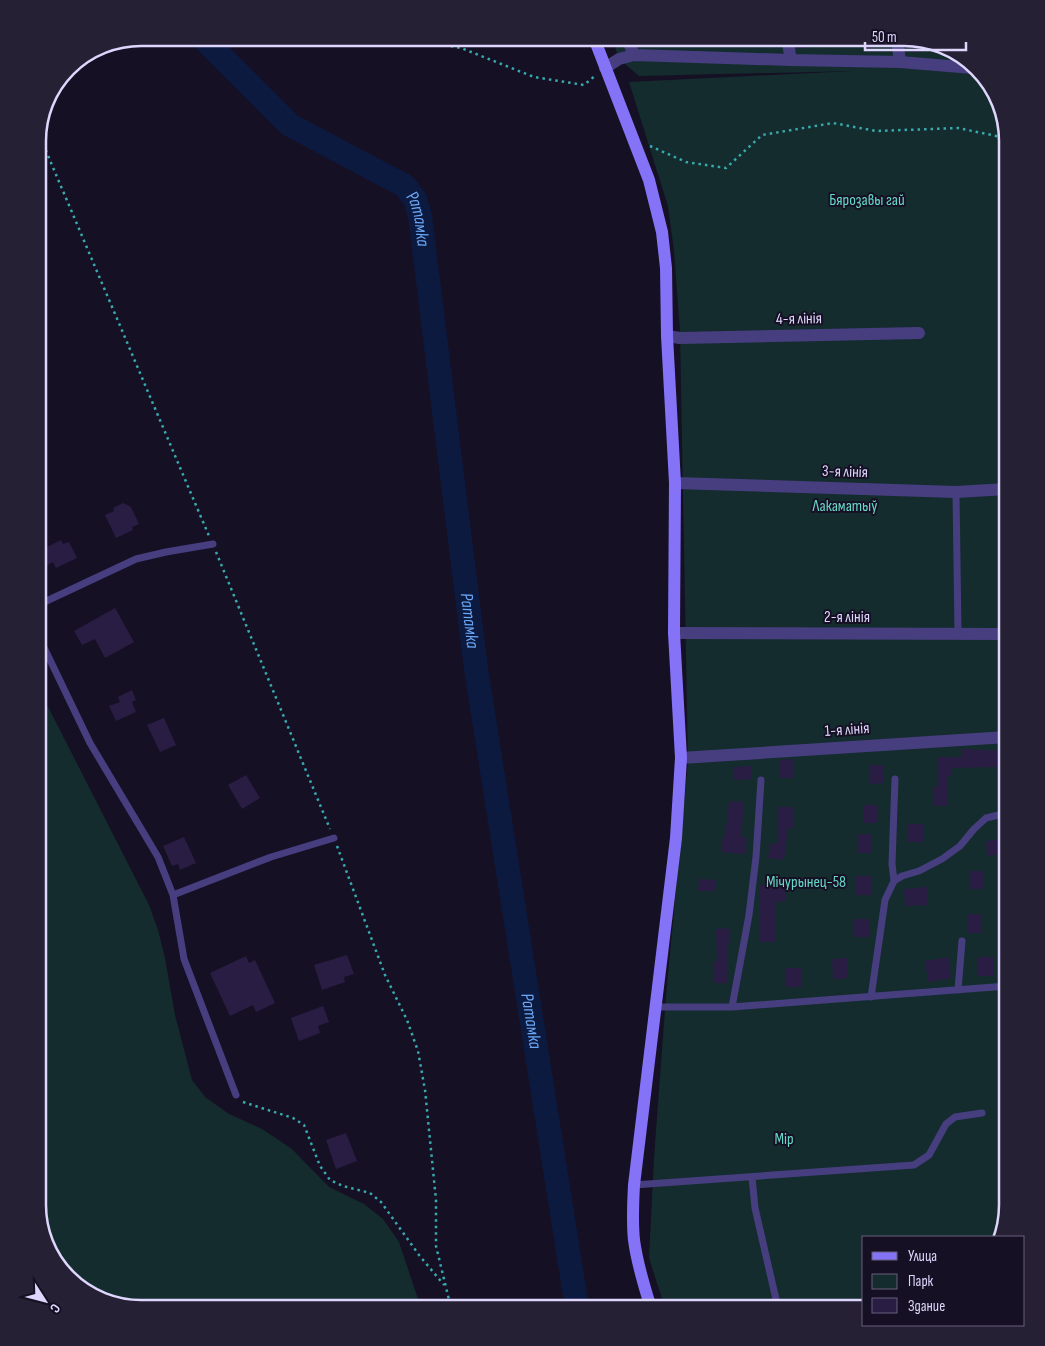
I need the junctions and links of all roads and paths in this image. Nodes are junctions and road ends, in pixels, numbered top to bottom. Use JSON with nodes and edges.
{"nodes":[{"id":1,"x":450,"y":46,"type":"edge"},
{"id":2,"x":597,"y":46,"type":"edge"},
{"id":3,"x":630,"y":46,"type":"edge"},
{"id":4,"x":788,"y":46,"type":"edge"},
{"id":5,"x":897,"y":46,"type":"edge"},
{"id":6,"x":634,"y":55,"type":"junction"},
{"id":7,"x":791,"y":60,"type":"junction"},
{"id":8,"x":900,"y":62,"type":"junction"},
{"id":9,"x":962,"y":67,"type":"edge"},
{"id":10,"x":605,"y":68,"type":"junction"},
{"id":11,"x":999,"y":137,"type":"edge"},
{"id":12,"x":633,"y":138,"type":"junction"},
{"id":13,"x":46,"y":151,"type":"edge"},
{"id":14,"x":919,"y":333,"type":"dead end"},
{"id":15,"x":674,"y":337,"type":"junction"},
{"id":16,"x":679,"y":484,"type":"junction"},
{"id":17,"x":999,"y":490,"type":"edge"},
{"id":18,"x":956,"y":492,"type":"junction"},
{"id":19,"x":213,"y":544,"type":"junction"},
{"id":20,"x":46,"y":601,"type":"edge"},
{"id":21,"x":680,"y":633,"type":"junction"},
{"id":22,"x":958,"y":633,"type":"junction"},
{"id":23,"x":999,"y":634,"type":"edge"},
{"id":24,"x":46,"y":652,"type":"edge"},
{"id":25,"x":999,"y":738,"type":"edge"},
{"id":26,"x":685,"y":757,"type":"junction"},
{"id":27,"x":895,"y":779,"type":"dead end"},
{"id":28,"x":761,"y":780,"type":"dead end"},
{"id":29,"x":999,"y":815,"type":"edge"},
{"id":30,"x":334,"y":838,"type":"junction"},
{"id":31,"x":894,"y":882,"type":"junction"},
{"id":32,"x":173,"y":895,"type":"junction"},
{"id":33,"x":962,"y":941,"type":"dead end"},
{"id":34,"x":999,"y":987,"type":"edge"},
{"id":35,"x":958,"y":990,"type":"junction"},
{"id":36,"x":871,"y":997,"type":"junction"},
{"id":37,"x":655,"y":1007,"type":"junction"},
{"id":38,"x":732,"y":1008,"type":"junction"},
{"id":39,"x":236,"y":1095,"type":"joint"},
{"id":40,"x":982,"y":1113,"type":"dead end"},
{"id":41,"x":752,"y":1177,"type":"junction"},
{"id":42,"x":634,"y":1185,"type":"junction"},
{"id":43,"x":444,"y":1286,"type":"junction"},
{"id":44,"x":448,"y":1300,"type":"edge"},
{"id":45,"x":649,"y":1300,"type":"edge"},
{"id":46,"x":776,"y":1300,"type":"edge"}],
"edges":[{"from":1,"to":10,"type":"path"},
{"from":2,"to":10,"type":"street"},
{"from":3,"to":6,"type":"street"},
{"from":4,"to":7,"type":"street"},
{"from":5,"to":8,"type":"street"},
{"from":6,"to":7,"type":"street"},
{"from":6,"to":10,"type":"street"},
{"from":7,"to":8,"type":"street"},
{"from":8,"to":9,"type":"street"},
{"from":10,"to":12,"type":"street"},
{"from":11,"to":12,"type":"path"},
{"from":12,"to":15,"type":"street"},
{"from":13,"to":19,"type":"path"},
{"from":14,"to":15,"type":"street","name":"4-я лінія"},
{"from":15,"to":16,"type":"street"},
{"from":16,"to":18,"type":"street","name":"3-я лінія"},
{"from":16,"to":21,"type":"street"},
{"from":17,"to":18,"type":"street","name":"3-я лінія"},
{"from":18,"to":22,"type":"lane"},
{"from":19,"to":20,"type":"lane"},
{"from":19,"to":30,"type":"path"},
{"from":21,"to":22,"type":"street","name":"2-я лінія"},
{"from":21,"to":26,"type":"street"},
{"from":22,"to":23,"type":"street","name":"2-я лінія"},
{"from":24,"to":32,"type":"lane"},
{"from":25,"to":26,"type":"street","name":"1-я лінія"},
{"from":26,"to":37,"type":"street"},
{"from":27,"to":31,"type":"lane"},
{"from":28,"to":38,"type":"lane"},
{"from":29,"to":31,"type":"lane"},
{"from":30,"to":32,"type":"lane"},
{"from":30,"to":43,"type":"path"},
{"from":31,"to":36,"type":"lane"},
{"from":32,"to":39,"type":"lane"},
{"from":33,"to":35,"type":"lane"},
{"from":34,"to":35,"type":"lane"},
{"from":35,"to":36,"type":"lane"},
{"from":36,"to":38,"type":"lane"},
{"from":37,"to":38,"type":"lane"},
{"from":37,"to":42,"type":"street"},
{"from":39,"to":43,"type":"path"},
{"from":40,"to":41,"type":"lane"},
{"from":41,"to":42,"type":"lane"},
{"from":41,"to":46,"type":"lane"},
{"from":42,"to":45,"type":"street"},
{"from":43,"to":44,"type":"path"}]}
